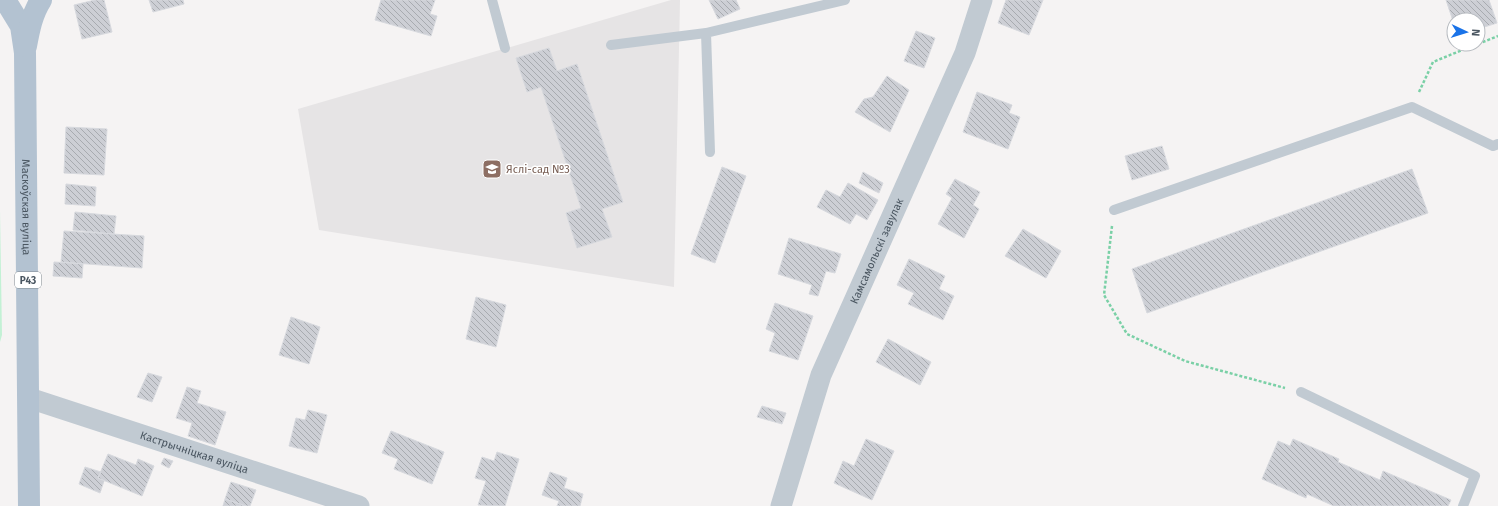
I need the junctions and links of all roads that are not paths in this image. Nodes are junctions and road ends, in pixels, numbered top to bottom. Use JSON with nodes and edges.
{"nodes":[{"id":1,"x":5,"y":0,"type":"edge"},
{"id":2,"x":41,"y":0,"type":"edge"},
{"id":3,"x":492,"y":0,"type":"edge"},
{"id":4,"x":845,"y":0,"type":"edge"},
{"id":5,"x":982,"y":0,"type":"edge"},
{"id":6,"x":706,"y":33,"type":"junction"},
{"id":7,"x":611,"y":45,"type":"dead end"},
{"id":8,"x":506,"y":48,"type":"dead end"},
{"id":9,"x":25,"y":53,"type":"junction"},
{"id":10,"x":1498,"y":144,"type":"edge"},
{"id":11,"x":710,"y":152,"type":"dead end"},
{"id":12,"x":1114,"y":210,"type":"road end"},
{"id":13,"x":1301,"y":392,"type":"road end"},
{"id":14,"x":29,"y":398,"type":"junction"},
{"id":15,"x":30,"y":506,"type":"edge"},
{"id":16,"x":359,"y":506,"type":"edge"},
{"id":17,"x":781,"y":506,"type":"edge"},
{"id":18,"x":1463,"y":506,"type":"edge"}],
"edges":[{"from":1,"to":9,"type":"main road","name":"Маскоўская вуліца","number":"Р43"},
{"from":2,"to":9,"type":"main road","name":"Маскоўская вуліца","number":"Р43"},
{"from":3,"to":8,"type":"lane"},
{"from":4,"to":6,"type":"lane"},
{"from":5,"to":17,"type":"street","name":"Камсамольскі завулак"},
{"from":6,"to":7,"type":"lane"},
{"from":6,"to":11,"type":"lane"},
{"from":9,"to":14,"type":"main road","name":"Маскоўская вуліца","number":"Р43"},
{"from":10,"to":12,"type":"lane"},
{"from":13,"to":18,"type":"lane"},
{"from":14,"to":15,"type":"main road","name":"Маскоўская вуліца","number":"Р43"},
{"from":14,"to":16,"type":"street","name":"Кастрычніцкая вуліца"}]}
